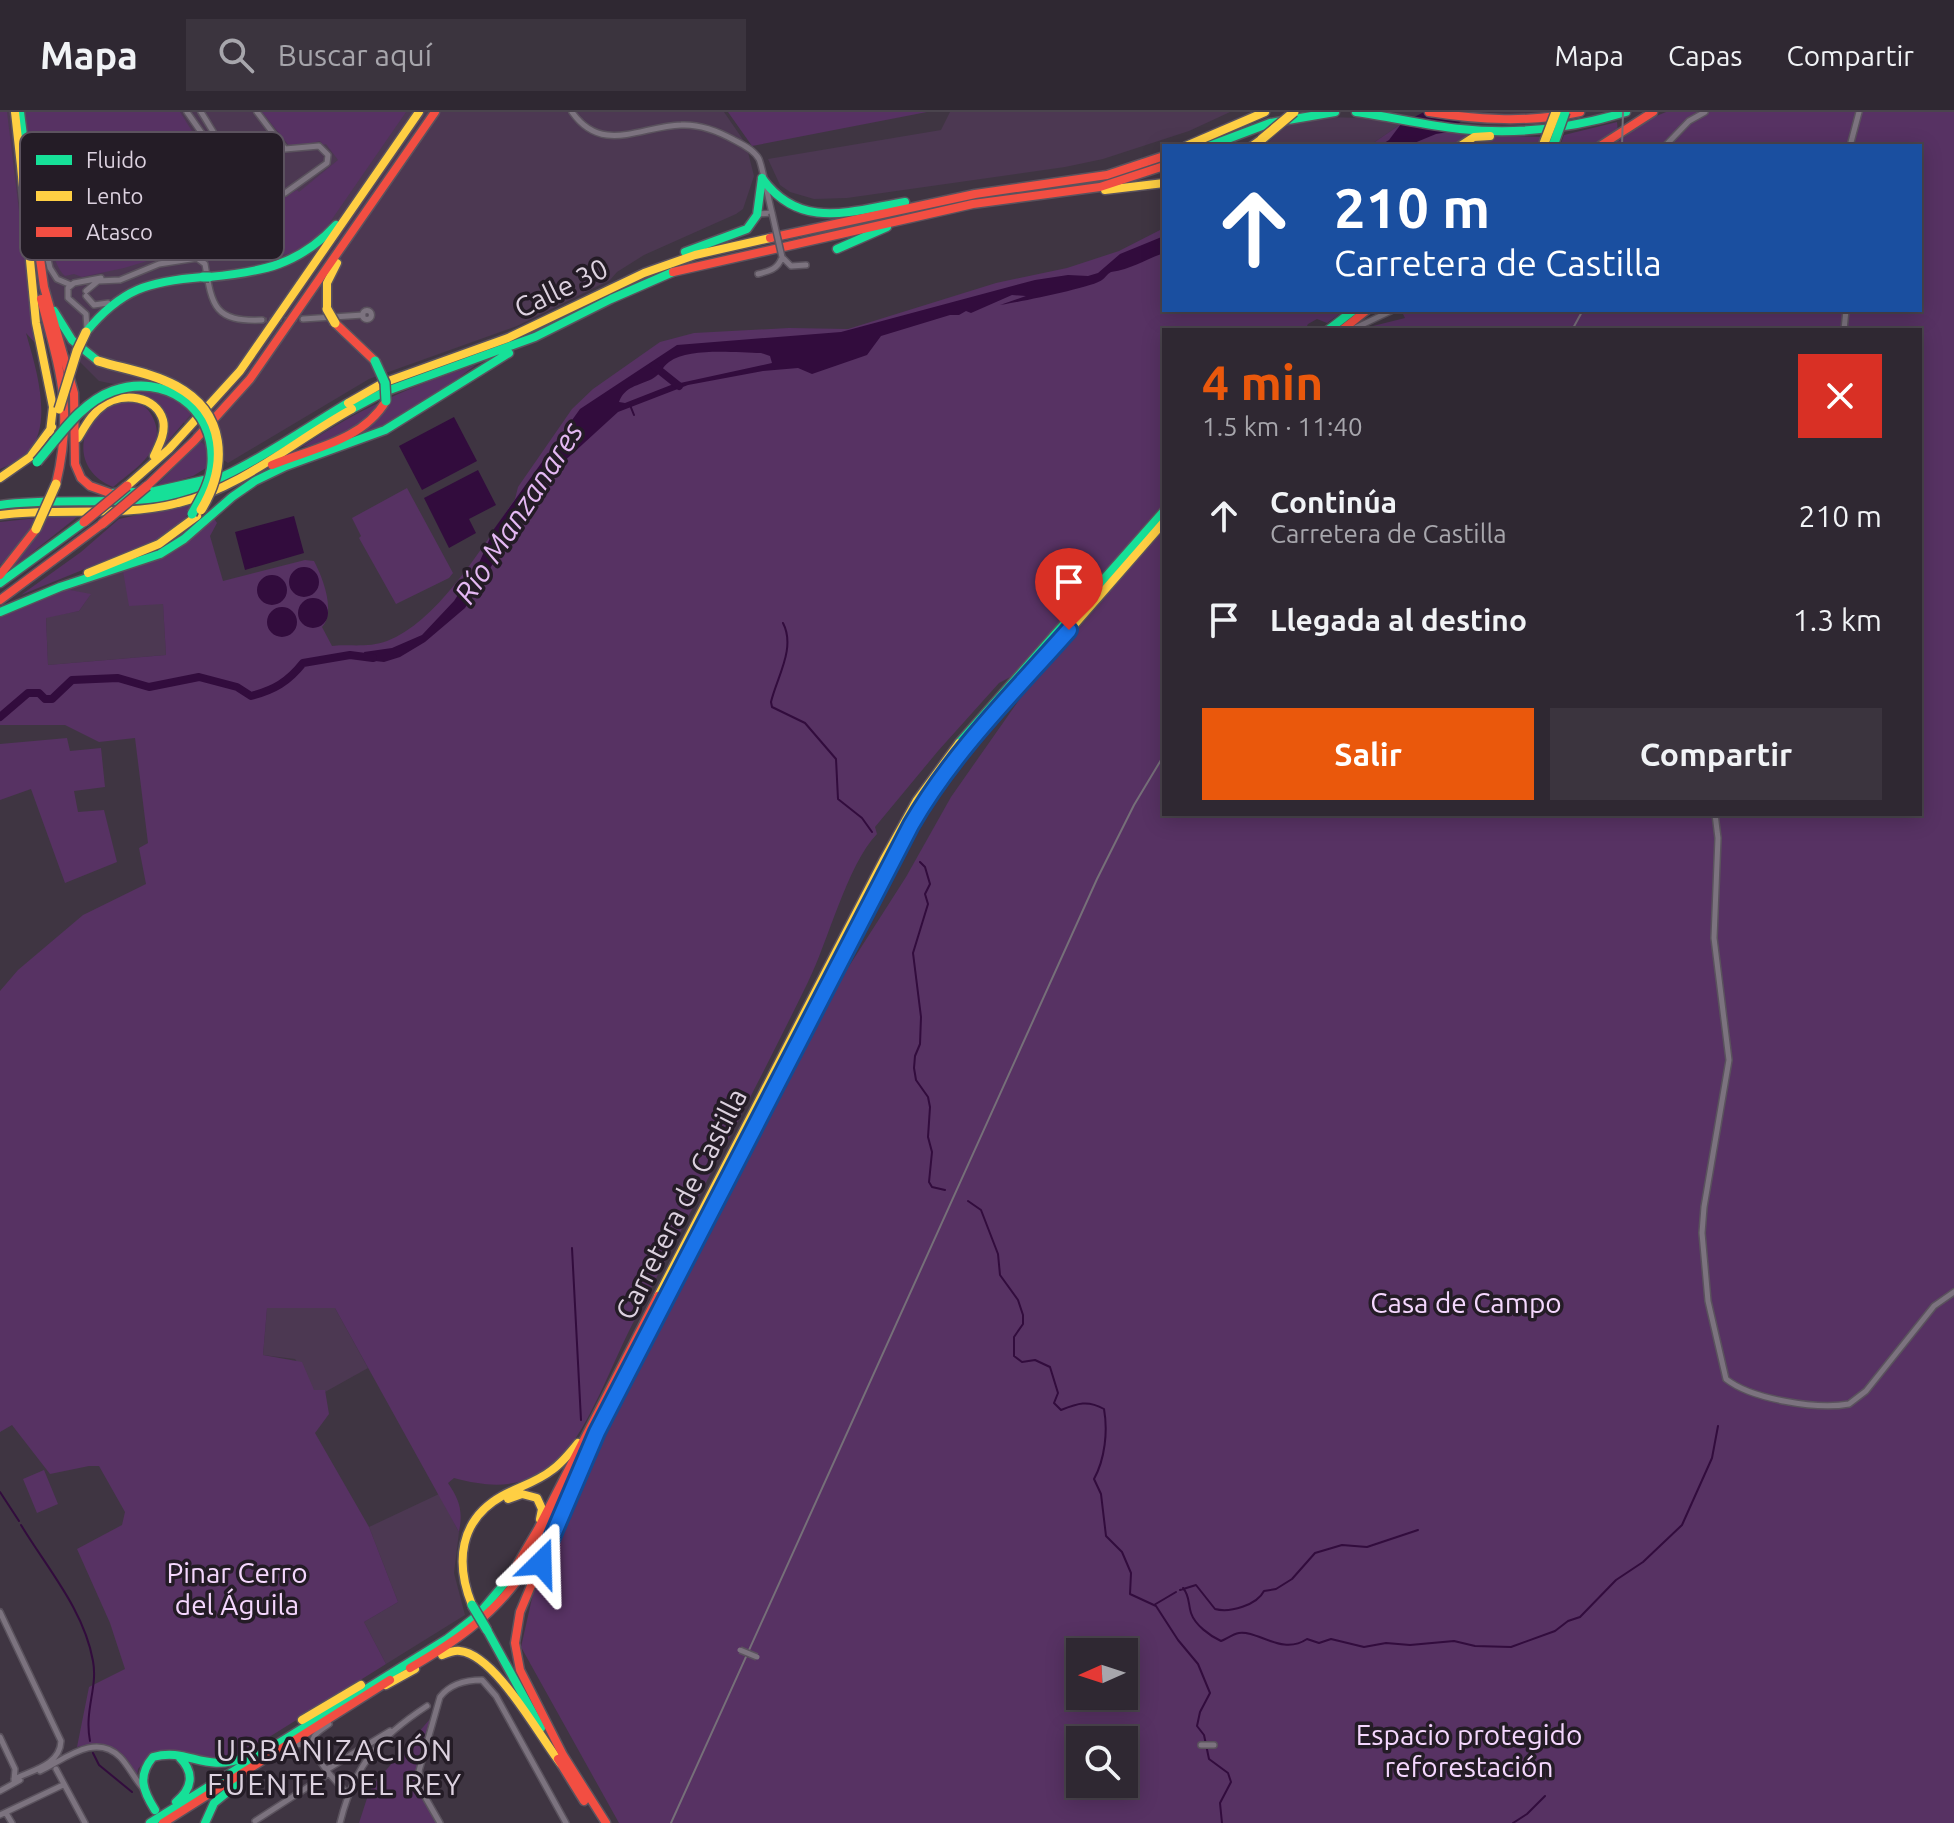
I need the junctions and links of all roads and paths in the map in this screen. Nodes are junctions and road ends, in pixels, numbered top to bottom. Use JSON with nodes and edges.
{"nodes":[{"id":1,"x":18,"y":112,"type":"edge"},
{"id":2,"x":187,"y":112,"type":"edge"},
{"id":3,"x":201,"y":112,"type":"edge"},
{"id":4,"x":257,"y":112,"type":"edge"},
{"id":5,"x":419,"y":112,"type":"edge"},
{"id":6,"x":435,"y":112,"type":"edge"},
{"id":7,"x":442,"y":112,"type":"edge"},
{"id":8,"x":572,"y":112,"type":"edge"},
{"id":9,"x":1246,"y":112,"type":"edge"},
{"id":10,"x":1265,"y":112,"type":"edge"},
{"id":11,"x":1294,"y":112,"type":"edge"},
{"id":12,"x":1335,"y":112,"type":"edge"},
{"id":13,"x":1356,"y":112,"type":"edge"},
{"id":14,"x":1429,"y":112,"type":"edge"},
{"id":15,"x":1556,"y":112,"type":"edge"},
{"id":16,"x":1565,"y":112,"type":"edge"},
{"id":17,"x":1580,"y":112,"type":"edge"},
{"id":18,"x":1626,"y":112,"type":"edge"},
{"id":19,"x":1653,"y":112,"type":"edge"},
{"id":20,"x":1705,"y":112,"type":"edge"},
{"id":21,"x":1859,"y":112,"type":"edge"},
{"id":22,"x":427,"y":122,"type":"junction"},
{"id":23,"x":1567,"y":129,"type":"junction"},
{"id":24,"x":20,"y":132,"type":"edge"},
{"id":25,"x":201,"y":132,"type":"edge"},
{"id":26,"x":214,"y":132,"type":"edge"},
{"id":27,"x":272,"y":132,"type":"edge"},
{"id":28,"x":1188,"y":144,"type":"edge"},
{"id":29,"x":1189,"y":144,"type":"edge"},
{"id":30,"x":1214,"y":144,"type":"edge"},
{"id":31,"x":1255,"y":144,"type":"edge"},
{"id":32,"x":1463,"y":144,"type":"edge"},
{"id":33,"x":1544,"y":144,"type":"edge"},
{"id":34,"x":1554,"y":144,"type":"edge"},
{"id":35,"x":1603,"y":144,"type":"edge"},
{"id":36,"x":1667,"y":144,"type":"edge"},
{"id":37,"x":1851,"y":144,"type":"edge"},
{"id":38,"x":284,"y":148,"type":"edge"},
{"id":39,"x":1162,"y":157,"type":"edge"},
{"id":40,"x":382,"y":166,"type":"junction"},
{"id":41,"x":1162,"y":167,"type":"edge"},
{"id":42,"x":762,"y":178,"type":"junction"},
{"id":43,"x":1162,"y":183,"type":"edge"},
{"id":44,"x":1086,"y":189,"type":"junction"},
{"id":45,"x":284,"y":193,"type":"edge"},
{"id":46,"x":930,"y":202,"type":"junction"},
{"id":47,"x":772,"y":213,"type":"junction"},
{"id":48,"x":757,"y":215,"type":"junction"},
{"id":49,"x":909,"y":217,"type":"junction"},
{"id":50,"x":360,"y":220,"type":"junction"},
{"id":51,"x":837,"y":249,"type":"dead end"},
{"id":52,"x":782,"y":257,"type":"junction"},
{"id":53,"x":31,"y":260,"type":"edge"},
{"id":54,"x":35,"y":260,"type":"edge"},
{"id":55,"x":40,"y":260,"type":"edge"},
{"id":56,"x":44,"y":260,"type":"edge"},
{"id":57,"x":48,"y":260,"type":"edge"},
{"id":58,"x":184,"y":260,"type":"edge"},
{"id":59,"x":200,"y":260,"type":"edge"},
{"id":60,"x":806,"y":265,"type":"dead end"},
{"id":61,"x":644,"y":273,"type":"junction"},
{"id":62,"x":758,"y":274,"type":"dead end"},
{"id":63,"x":126,"y":278,"type":"junction"},
{"id":64,"x":74,"y":284,"type":"junction"},
{"id":65,"x":655,"y":285,"type":"dead end"},
{"id":66,"x":86,"y":293,"type":"junction"},
{"id":67,"x":119,"y":297,"type":"junction"},
{"id":68,"x":611,"y":299,"type":"junction"},
{"id":69,"x":76,"y":303,"type":"junction"},
{"id":70,"x":1351,"y":312,"type":"edge"},
{"id":71,"x":1364,"y":312,"type":"edge"},
{"id":72,"x":1389,"y":312,"type":"edge"},
{"id":73,"x":363,"y":315,"type":"dead end"},
{"id":74,"x":303,"y":319,"type":"tunnel mouth"},
{"id":75,"x":262,"y":320,"type":"tunnel mouth"},
{"id":76,"x":1331,"y":328,"type":"edge"},
{"id":77,"x":1344,"y":328,"type":"edge"},
{"id":78,"x":1355,"y":328,"type":"edge"},
{"id":79,"x":86,"y":332,"type":"junction"},
{"id":80,"x":535,"y":337,"type":"junction"},
{"id":81,"x":361,"y":394,"type":"junction"},
{"id":82,"x":50,"y":432,"type":"junction"},
{"id":83,"x":143,"y":471,"type":"junction"},
{"id":84,"x":243,"y":477,"type":"junction"},
{"id":85,"x":204,"y":480,"type":"junction"},
{"id":86,"x":0,"y":481,"type":"edge"},
{"id":87,"x":0,"y":505,"type":"edge"},
{"id":88,"x":1162,"y":513,"type":"edge"},
{"id":89,"x":0,"y":515,"type":"edge"},
{"id":90,"x":194,"y":515,"type":"junction"},
{"id":91,"x":1162,"y":524,"type":"edge"},
{"id":92,"x":0,"y":572,"type":"edge"},
{"id":93,"x":0,"y":583,"type":"edge"},
{"id":94,"x":0,"y":600,"type":"edge"},
{"id":95,"x":0,"y":611,"type":"edge"},
{"id":96,"x":1715,"y":816,"type":"edge"},
{"id":97,"x":908,"y":824,"type":"junction"},
{"id":98,"x":887,"y":863,"type":"junction"},
{"id":99,"x":1954,"y":1292,"type":"edge"},
{"id":100,"x":612,"y":1385,"type":"junction"},
{"id":101,"x":597,"y":1432,"type":"junction"},
{"id":102,"x":513,"y":1575,"type":"junction"},
{"id":103,"x":474,"y":1603,"type":"junction"},
{"id":104,"x":0,"y":1612,"type":"edge"},
{"id":105,"x":489,"y":1628,"type":"junction"},
{"id":106,"x":740,"y":1650,"type":"dead end"},
{"id":107,"x":424,"y":1652,"type":"junction"},
{"id":108,"x":759,"y":1658,"type":"dead end"},
{"id":109,"x":374,"y":1691,"type":"junction"},
{"id":110,"x":350,"y":1706,"type":"junction"},
{"id":111,"x":427,"y":1706,"type":"dead end"},
{"id":112,"x":329,"y":1724,"type":"junction"},
{"id":113,"x":394,"y":1728,"type":"junction"},
{"id":114,"x":552,"y":1734,"type":"junction"},
{"id":115,"x":0,"y":1737,"type":"edge"},
{"id":116,"x":295,"y":1745,"type":"junction"},
{"id":117,"x":1201,"y":1745,"type":"dead end"},
{"id":118,"x":1214,"y":1745,"type":"dead end"},
{"id":119,"x":314,"y":1750,"type":"junction"},
{"id":120,"x":174,"y":1754,"type":"junction"},
{"id":121,"x":267,"y":1764,"type":"junction"},
{"id":122,"x":561,"y":1764,"type":"junction"},
{"id":123,"x":56,"y":1769,"type":"dead end"},
{"id":124,"x":327,"y":1772,"type":"junction"},
{"id":125,"x":14,"y":1781,"type":"junction"},
{"id":126,"x":63,"y":1785,"type":"junction"},
{"id":127,"x":143,"y":1789,"type":"junction"},
{"id":128,"x":0,"y":1791,"type":"edge"},
{"id":129,"x":347,"y":1793,"type":"junction"},
{"id":130,"x":155,"y":1810,"type":"dead end"},
{"id":131,"x":2,"y":1814,"type":"edge"},
{"id":132,"x":255,"y":1821,"type":"dead end"},
{"id":133,"x":82,"y":1822,"type":"edge"},
{"id":134,"x":5,"y":1823,"type":"edge"},
{"id":135,"x":12,"y":1823,"type":"edge"},
{"id":136,"x":148,"y":1823,"type":"edge"},
{"id":137,"x":163,"y":1823,"type":"edge"},
{"id":138,"x":172,"y":1823,"type":"edge"},
{"id":139,"x":205,"y":1823,"type":"edge"},
{"id":140,"x":340,"y":1823,"type":"edge"},
{"id":141,"x":440,"y":1823,"type":"edge"},
{"id":142,"x":566,"y":1823,"type":"edge"},
{"id":143,"x":598,"y":1823,"type":"edge"},
{"id":144,"x":606,"y":1823,"type":"edge"}],
"edges":[{"from":1,"to":24,"type":"main road"},
{"from":2,"to":25,"type":"street"},
{"from":3,"to":26,"type":"street"},
{"from":4,"to":27,"type":"street"},
{"from":5,"to":40,"type":"main road"},
{"from":6,"to":22,"type":"main road"},
{"from":7,"to":22,"type":"main road"},
{"from":8,"to":42,"type":"street"},
{"from":9,"to":28,"type":"main road"},
{"from":10,"to":29,"type":"main road"},
{"from":11,"to":31,"type":"main road","bridge":true},
{"from":12,"to":30,"type":"main road"},
{"from":13,"to":23,"type":"main road"},
{"from":14,"to":17,"type":"main road"},
{"from":15,"to":33,"type":"main road","bridge":true},
{"from":16,"to":34,"type":"main road","bridge":true},
{"from":18,"to":23,"type":"main road"},
{"from":19,"to":35,"type":"main road"},
{"from":20,"to":36,"type":"street"},
{"from":21,"to":37,"type":"street"},
{"from":22,"to":50,"type":"main road"},
{"from":23,"to":32,"type":"main road"},
{"from":38,"to":45,"type":"street"},
{"from":39,"to":46,"type":"main road","name":"Calle 30"},
{"from":40,"to":67,"type":"main road"},
{"from":40,"to":83,"type":"main road"},
{"from":41,"to":44,"type":"main road","name":"Calle 30"},
{"from":42,"to":46,"type":"main road"},
{"from":42,"to":47,"type":"street"},
{"from":42,"to":48,"type":"main road"},
{"from":43,"to":44,"type":"main road"},
{"from":44,"to":49,"type":"main road","name":"Calle 30"},
{"from":46,"to":61,"type":"main road","name":"Calle 30"},
{"from":47,"to":48,"type":"street"},
{"from":47,"to":52,"type":"street","bridge":true},
{"from":48,"to":61,"type":"main road"},
{"from":49,"to":51,"type":"main road"},
{"from":49,"to":68,"type":"main road","name":"Calle 30"},
{"from":50,"to":84,"type":"main road","bridge":true},
{"from":50,"to":94,"type":"main road","bridge":true},
{"from":52,"to":60,"type":"street"},
{"from":52,"to":62,"type":"street"},
{"from":53,"to":82,"type":"main road"},
{"from":54,"to":92,"type":"main road","bridge":true},
{"from":55,"to":85,"type":"main road"},
{"from":56,"to":90,"type":"main road","bridge":true},
{"from":57,"to":64,"type":"street"},
{"from":58,"to":63,"type":"street"},
{"from":59,"to":75,"type":"street"},
{"from":61,"to":81,"type":"main road","name":"Calle 30"},
{"from":63,"to":64,"type":"street"},
{"from":63,"to":66,"type":"street"},
{"from":64,"to":66,"type":"street"},
{"from":64,"to":69,"type":"street"},
{"from":65,"to":68,"type":"main road"},
{"from":66,"to":67,"type":"street"},
{"from":66,"to":69,"type":"street"},
{"from":67,"to":79,"type":"main road"},
{"from":68,"to":80,"type":"main road","name":"Calle 30"},
{"from":69,"to":79,"type":"street"},
{"from":70,"to":76,"type":"main road"},
{"from":71,"to":77,"type":"main road"},
{"from":72,"to":78,"type":"street"},
{"from":73,"to":74,"type":"street"},
{"from":79,"to":82,"type":"main road","bridge":true},
{"from":80,"to":84,"type":"main road","name":"Calle 30"},
{"from":80,"to":95,"type":"main road"},
{"from":81,"to":85,"type":"main road"},
{"from":81,"to":87,"type":"main road","name":"Calle 30"},
{"from":82,"to":86,"type":"main road"},
{"from":83,"to":85,"type":"main road"},
{"from":83,"to":93,"type":"main road","bridge":true},
{"from":84,"to":89,"type":"main road","name":"Calle 30"},
{"from":86,"to":90,"type":"main road","bridge":true},
{"from":88,"to":97,"type":"main road","name":"Carretera de Castilla"},
{"from":90,"to":95,"type":"main road"},
{"from":91,"to":97,"type":"main road","name":"Carretera de Castilla"},
{"from":96,"to":99,"type":"street"},
{"from":97,"to":98,"type":"main road","name":"Carretera de Castilla"},
{"from":98,"to":100,"type":"main road","name":"Carretera de Castilla"},
{"from":98,"to":101,"type":"main road","name":"Carretera de Castilla"},
{"from":100,"to":102,"type":"main road","name":"Carretera de Castilla"},
{"from":100,"to":103,"type":"main road"},
{"from":101,"to":109,"type":"main road","name":"Carretera de Castilla"},
{"from":101,"to":114,"type":"main road"},
{"from":102,"to":103,"type":"main road"},
{"from":102,"to":107,"type":"main road","name":"Carretera de Castilla"},
{"from":103,"to":105,"type":"main road","bridge":true},
{"from":104,"to":125,"type":"street"},
{"from":105,"to":114,"type":"main road"},
{"from":105,"to":122,"type":"main road"},
{"from":106,"to":108,"type":"street","bridge":true},
{"from":107,"to":120,"type":"main road"},
{"from":107,"to":136,"type":"main road","name":"Carretera de Castilla"},
{"from":109,"to":110,"type":"main road","name":"Carretera de Castilla"},
{"from":109,"to":122,"type":"main road"},
{"from":110,"to":112,"type":"main road"},
{"from":110,"to":137,"type":"main road","name":"Carretera de Castilla"},
{"from":111,"to":113,"type":"street"},
{"from":112,"to":116,"type":"main road"},
{"from":112,"to":119,"type":"street"},
{"from":113,"to":124,"type":"street"},
{"from":113,"to":129,"type":"street"},
{"from":114,"to":144,"type":"main road"},
{"from":115,"to":125,"type":"street"},
{"from":116,"to":119,"type":"street"},
{"from":116,"to":121,"type":"main road"},
{"from":117,"to":118,"type":"street"},
{"from":119,"to":124,"type":"street"},
{"from":120,"to":127,"type":"main road"},
{"from":120,"to":136,"type":"main road"},
{"from":121,"to":138,"type":"main road"},
{"from":121,"to":139,"type":"main road"},
{"from":122,"to":143,"type":"main road"},
{"from":123,"to":126,"type":"street"},
{"from":124,"to":129,"type":"street"},
{"from":124,"to":132,"type":"street"},
{"from":125,"to":127,"type":"street"},
{"from":125,"to":128,"type":"street"},
{"from":126,"to":131,"type":"street"},
{"from":126,"to":133,"type":"street"},
{"from":127,"to":130,"type":"main road"},
{"from":129,"to":140,"type":"street"},
{"from":131,"to":134,"type":"street"},
{"from":131,"to":135,"type":"street"},
{"from":141,"to":142,"type":"street"}]}
